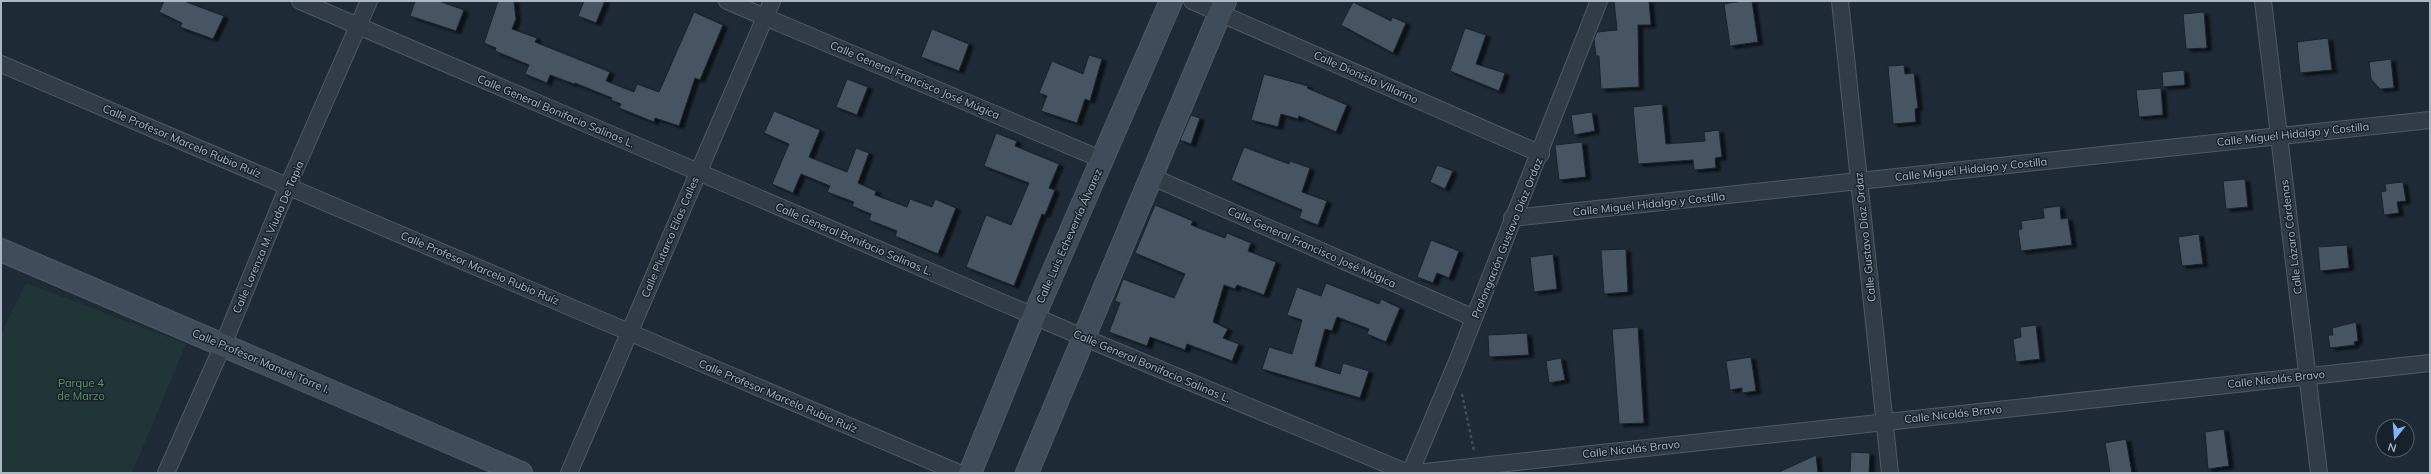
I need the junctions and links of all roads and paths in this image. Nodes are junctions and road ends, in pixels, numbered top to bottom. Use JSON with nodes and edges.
{"nodes":[{"id":1,"x":300,"y":1,"type":"edge"},
{"id":2,"x":369,"y":1,"type":"edge"},
{"id":3,"x":727,"y":1,"type":"edge"},
{"id":4,"x":772,"y":1,"type":"edge"},
{"id":5,"x":1171,"y":1,"type":"edge"},
{"id":6,"x":1192,"y":1,"type":"edge"},
{"id":7,"x":1599,"y":1,"type":"edge"},
{"id":8,"x":1840,"y":1,"type":"edge"},
{"id":9,"x":2263,"y":1,"type":"edge"},
{"id":10,"x":1222,"y":7,"type":"edge"},
{"id":11,"x":765,"y":17,"type":"junction"},
{"id":12,"x":358,"y":26,"type":"junction"},
{"id":13,"x":1,"y":64,"type":"edge"},
{"id":14,"x":2430,"y":120,"type":"edge"},
{"id":15,"x":2279,"y":136,"type":"junction"},
{"id":16,"x":1540,"y":154,"type":"junction"},
{"id":17,"x":1103,"y":160,"type":"junction"},
{"id":18,"x":698,"y":172,"type":"junction"},
{"id":19,"x":1150,"y":176,"type":"junction"},
{"id":20,"x":1859,"y":182,"type":"junction"},
{"id":21,"x":288,"y":186,"type":"junction"},
{"id":22,"x":1512,"y":218,"type":"junction"},
{"id":23,"x":1,"y":250,"type":"edge"},
{"id":24,"x":1034,"y":316,"type":"junction"},
{"id":25,"x":1474,"y":318,"type":"junction"},
{"id":26,"x":630,"y":332,"type":"junction"},
{"id":27,"x":1085,"y":338,"type":"junction"},
{"id":28,"x":223,"y":345,"type":"junction"},
{"id":29,"x":2430,"y":363,"type":"edge"},
{"id":30,"x":1456,"y":364,"type":"junction"},
{"id":31,"x":2308,"y":376,"type":"junction"},
{"id":32,"x":1884,"y":422,"type":"junction"},
{"id":33,"x":1477,"y":469,"type":"edge"},
{"id":34,"x":166,"y":473,"type":"edge"},
{"id":35,"x":521,"y":473,"type":"edge"},
{"id":36,"x":569,"y":473,"type":"edge"},
{"id":37,"x":959,"y":473,"type":"edge"},
{"id":38,"x":970,"y":473,"type":"edge"},
{"id":39,"x":1027,"y":473,"type":"edge"},
{"id":40,"x":1409,"y":473,"type":"edge"},
{"id":41,"x":1416,"y":473,"type":"edge"},
{"id":42,"x":1890,"y":473,"type":"edge"},
{"id":43,"x":2318,"y":473,"type":"edge"}],
"edges":[{"from":1,"to":12,"type":"street","name":"Calle General Bonifacio Salinas L."},
{"from":2,"to":12,"type":"street","name":"Calle Lorenza M. Viuda De Tapia"},
{"from":3,"to":11,"type":"street","name":"Calle General Francisco José Múgica"},
{"from":4,"to":11,"type":"street","name":"Calle Plutarco Elías Calles"},
{"from":5,"to":17,"type":"street","name":"Calle Luis Echeverría Álvarez"},
{"from":6,"to":10,"type":"street","name":"Calle Dionisia Villarino"},
{"from":7,"to":16,"type":"street","name":"Prolongación Gustavo Díaz Ordaz"},
{"from":8,"to":20,"type":"street","name":"Calle Gustavo Díaz Ordaz"},
{"from":9,"to":15,"type":"street","name":"Calle Lázaro Cárdenas"},
{"from":10,"to":16,"type":"street","name":"Calle Dionisia Villarino"},
{"from":10,"to":19,"type":"street"},
{"from":11,"to":17,"type":"street","name":"Calle General Francisco José Múgica"},
{"from":11,"to":18,"type":"street","name":"Calle Plutarco Elías Calles"},
{"from":12,"to":18,"type":"street","name":"Calle General Bonifacio Salinas L."},
{"from":12,"to":21,"type":"street","name":"Calle Lorenza M. Viuda De Tapia"},
{"from":13,"to":21,"type":"street","name":"Calle Profesor Marcelo Rubio Ruíz"},
{"from":14,"to":15,"type":"street","name":"Calle Miguel Hidalgo y Costilla"},
{"from":15,"to":20,"type":"street","name":"Calle Miguel Hidalgo y Costilla"},
{"from":15,"to":31,"type":"street","name":"Calle Lázaro Cárdenas"},
{"from":16,"to":22,"type":"street","name":"Prolongación Gustavo Díaz Ordaz"},
{"from":17,"to":24,"type":"street","name":"Calle Luis Echeverría Álvarez"},
{"from":18,"to":24,"type":"street","name":"Calle General Bonifacio Salinas L."},
{"from":18,"to":26,"type":"street","name":"Calle Plutarco Elías Calles"},
{"from":19,"to":25,"type":"street","name":"Calle General Francisco José Múgica"},
{"from":19,"to":27,"type":"street"},
{"from":20,"to":22,"type":"street","name":"Calle Miguel Hidalgo y Costilla"},
{"from":20,"to":32,"type":"street","name":"Calle Gustavo Díaz Ordaz"},
{"from":21,"to":26,"type":"street","name":"Calle Profesor Marcelo Rubio Ruíz"},
{"from":21,"to":28,"type":"street","name":"Calle Lorenza M. Viuda De Tapia"},
{"from":22,"to":25,"type":"street","name":"Prolongación Gustavo Díaz Ordaz"},
{"from":23,"to":28,"type":"street","name":"Calle Profesor Manuel Torre I."},
{"from":24,"to":27,"type":"street","name":"Calle General Bonifacio Salinas L."},
{"from":24,"to":38,"type":"street","name":"Calle Luis Echeverría Álvarez"},
{"from":25,"to":30,"type":"street","name":"Prolongación Gustavo Díaz Ordaz"},
{"from":26,"to":36,"type":"street","name":"Calle Plutarco Elías Calles"},
{"from":26,"to":37,"type":"street","name":"Calle Profesor Marcelo Rubio Ruíz"},
{"from":27,"to":39,"type":"street"},
{"from":27,"to":40,"type":"street","name":"Calle General Bonifacio Salinas L."},
{"from":28,"to":34,"type":"street","name":"Calle Lorenza M. Viuda De Tapia"},
{"from":28,"to":35,"type":"street","name":"Calle Profesor Manuel Torre I."},
{"from":29,"to":31,"type":"street","name":"Calle Nicolás Bravo"},
{"from":30,"to":33,"type":"path"},
{"from":30,"to":40,"type":"street","name":"Prolongación Gustavo Díaz Ordaz"},
{"from":31,"to":32,"type":"street","name":"Calle Nicolás Bravo"},
{"from":31,"to":43,"type":"street","name":"Calle Lázaro Cárdenas"},
{"from":32,"to":33,"type":"street","name":"Calle Nicolás Bravo"},
{"from":32,"to":42,"type":"street","name":"Calle Gustavo Díaz Ordaz"},
{"from":33,"to":41,"type":"street","name":"Calle Nicolás Bravo"}]}
